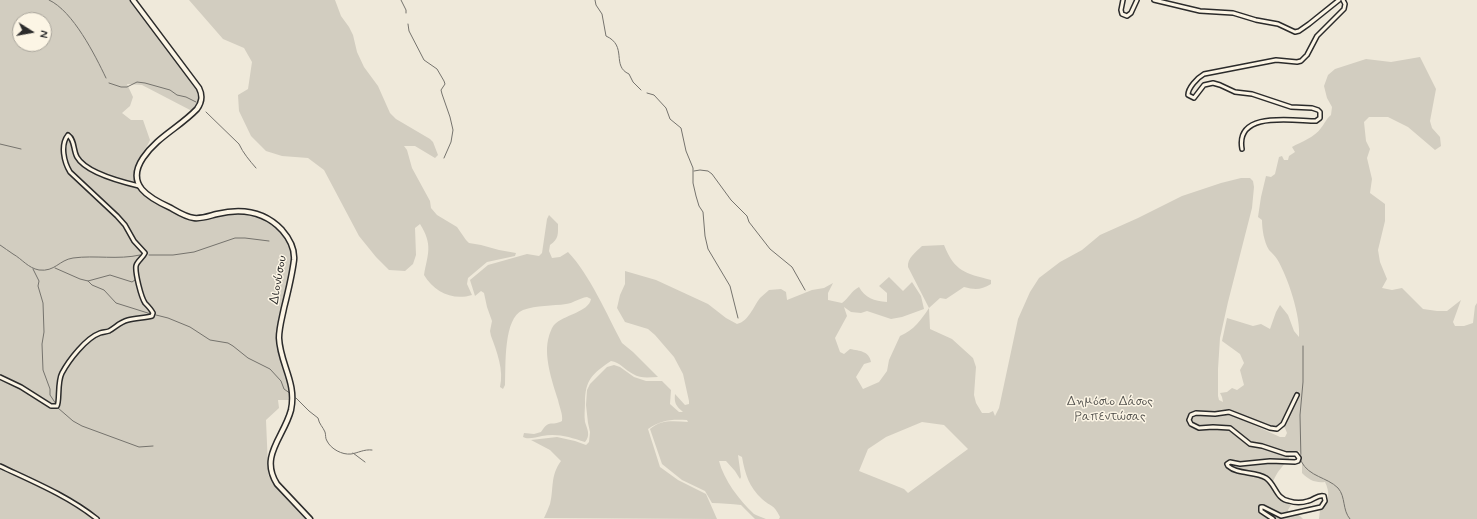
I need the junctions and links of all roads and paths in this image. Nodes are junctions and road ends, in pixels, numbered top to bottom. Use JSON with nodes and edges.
{"nodes":[{"id":1,"x":133,"y":0,"type":"edge"},
{"id":2,"x":1123,"y":0,"type":"edge"},
{"id":3,"x":1137,"y":0,"type":"edge"},
{"id":4,"x":1154,"y":0,"type":"edge"},
{"id":5,"x":1339,"y":0,"type":"edge"},
{"id":6,"x":1343,"y":0,"type":"edge"},
{"id":7,"x":1242,"y":149,"type":"dead end"},
{"id":8,"x":139,"y":186,"type":"junction"},
{"id":9,"x":0,"y":377,"type":"edge"},
{"id":10,"x":1298,"y":395,"type":"dead end"},
{"id":11,"x":0,"y":466,"type":"edge"},
{"id":12,"x":97,"y":519,"type":"edge"},
{"id":13,"x":310,"y":519,"type":"edge"},
{"id":14,"x":1272,"y":519,"type":"edge"}],
"edges":[{"from":1,"to":8,"type":"main road"},
{"from":2,"to":3,"type":"street"},
{"from":4,"to":5,"type":"street"},
{"from":6,"to":7,"type":"street"},
{"from":8,"to":9,"type":"street"},
{"from":8,"to":13,"type":"main road","name":"Διονύσου"},
{"from":10,"to":14,"type":"street"},
{"from":11,"to":12,"type":"street"}]}
